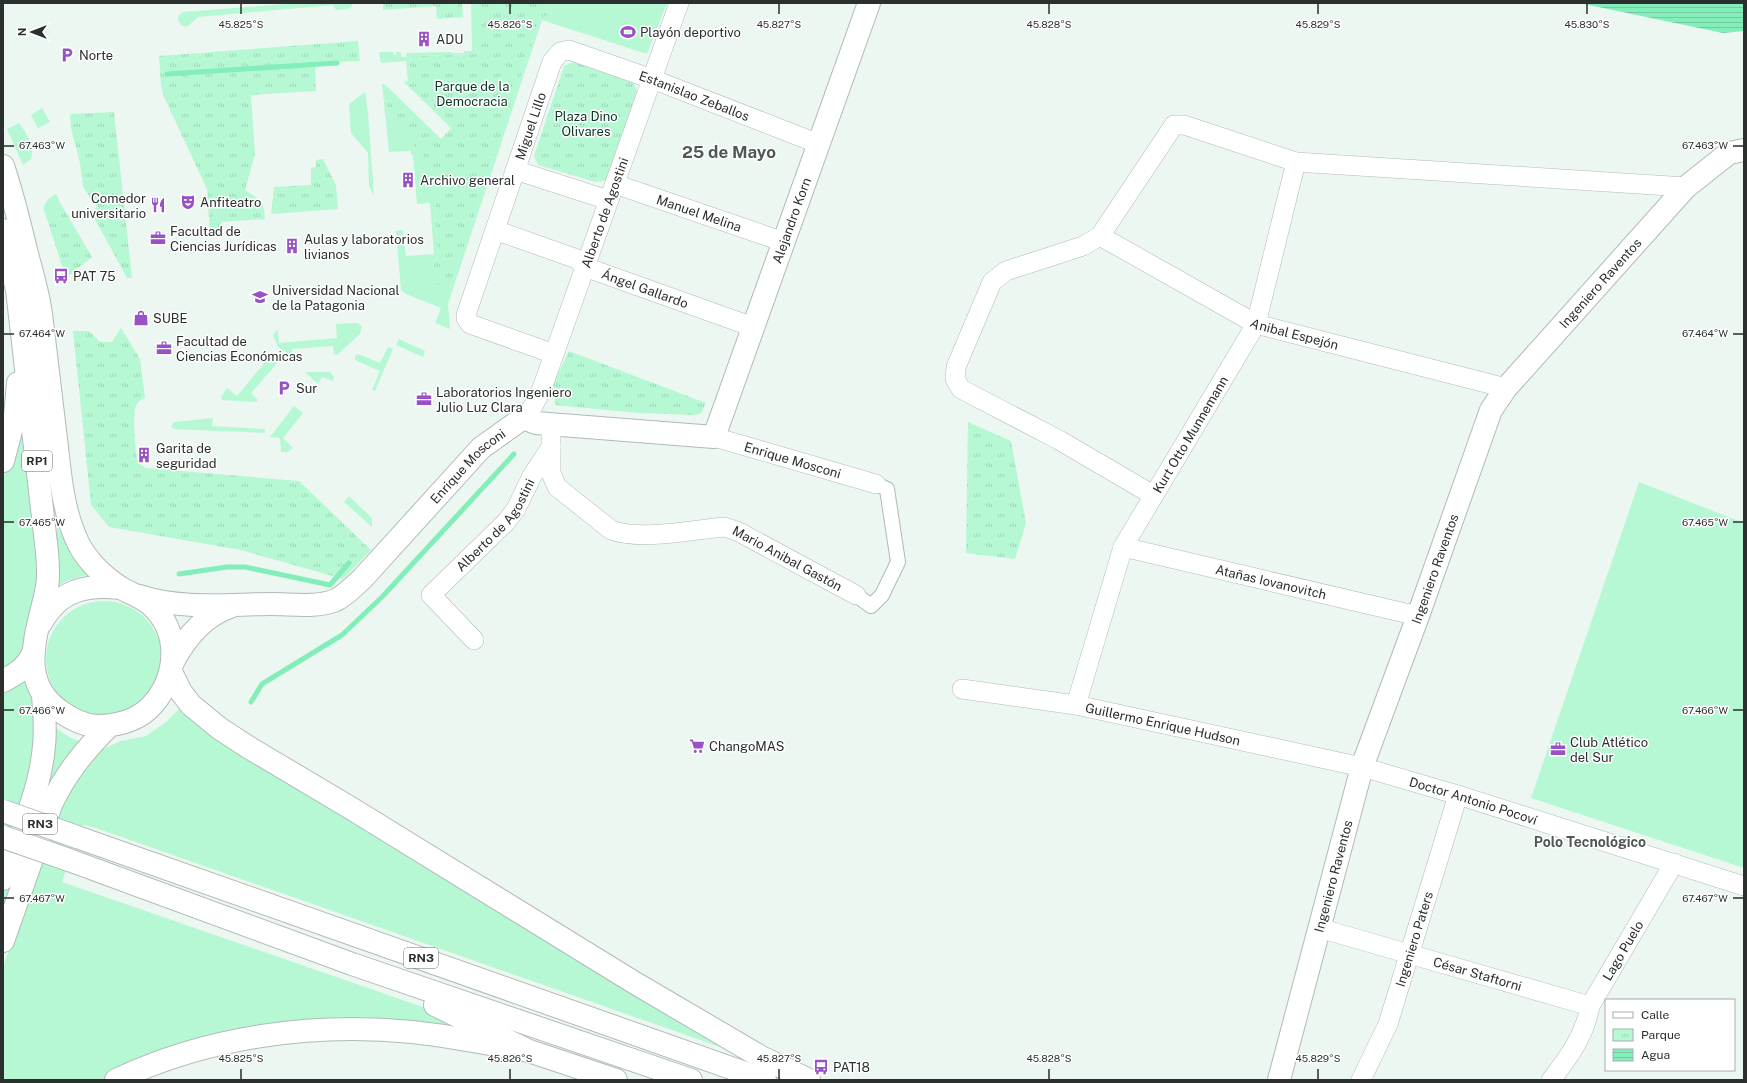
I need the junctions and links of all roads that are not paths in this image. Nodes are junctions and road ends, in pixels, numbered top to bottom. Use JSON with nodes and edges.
{"nodes":[{"id":1,"x":679,"y":3,"type":"edge"},
{"id":2,"x":869,"y":3,"type":"edge"},
{"id":3,"x":569,"y":50,"type":"joint"},
{"id":4,"x":652,"y":79,"type":"junction"},
{"id":5,"x":819,"y":144,"type":"junction"},
{"id":6,"x":1744,"y":150,"type":"edge"},
{"id":7,"x":1296,"y":162,"type":"junction"},
{"id":8,"x":3,"y":166,"type":"edge"},
{"id":9,"x":515,"y":170,"type":"junction"},
{"id":10,"x":1686,"y":187,"type":"junction"},
{"id":11,"x":612,"y":192,"type":"junction"},
{"id":12,"x":3,"y":230,"type":"edge"},
{"id":13,"x":495,"y":230,"type":"junction"},
{"id":14,"x":1100,"y":236,"type":"junction"},
{"id":15,"x":784,"y":242,"type":"junction"},
{"id":16,"x":585,"y":267,"type":"junction"},
{"id":17,"x":17,"y":290,"type":"junction"},
{"id":18,"x":1256,"y":324,"type":"junction"},
{"id":19,"x":752,"y":327,"type":"junction"},
{"id":20,"x":554,"y":354,"type":"junction"},
{"id":21,"x":1506,"y":388,"type":"junction"},
{"id":22,"x":523,"y":418,"type":"junction"},
{"id":23,"x":551,"y":424,"type":"junction"},
{"id":24,"x":714,"y":437,"type":"junction"},
{"id":25,"x":551,"y":447,"type":"junction"},
{"id":26,"x":3,"y":461,"type":"edge"},
{"id":27,"x":876,"y":484,"type":"joint"},
{"id":28,"x":1152,"y":495,"type":"junction"},
{"id":29,"x":1123,"y":546,"type":"junction"},
{"id":30,"x":130,"y":592,"type":"junction"},
{"id":31,"x":856,"y":595,"type":"joint"},
{"id":32,"x":234,"y":606,"type":"junction"},
{"id":33,"x":1418,"y":616,"type":"junction"},
{"id":34,"x":37,"y":631,"type":"junction"},
{"id":35,"x":474,"y":640,"type":"dead end"},
{"id":36,"x":32,"y":655,"type":"junction"},
{"id":37,"x":172,"y":668,"type":"junction"},
{"id":38,"x":3,"y":681,"type":"edge"},
{"id":39,"x":962,"y":689,"type":"dead end"},
{"id":40,"x":43,"y":694,"type":"junction"},
{"id":41,"x":1076,"y":705,"type":"junction"},
{"id":42,"x":109,"y":726,"type":"junction"},
{"id":43,"x":1362,"y":767,"type":"junction"},
{"id":44,"x":1458,"y":796,"type":"junction"},
{"id":45,"x":3,"y":811,"type":"edge"},
{"id":46,"x":3,"y":837,"type":"edge"},
{"id":47,"x":1674,"y":863,"type":"junction"},
{"id":48,"x":3,"y":879,"type":"edge"},
{"id":49,"x":1744,"y":886,"type":"edge"},
{"id":50,"x":1319,"y":928,"type":"junction"},
{"id":51,"x":3,"y":941,"type":"edge"},
{"id":52,"x":1410,"y":954,"type":"junction"},
{"id":53,"x":352,"y":964,"type":"junction"},
{"id":54,"x":1590,"y":1006,"type":"junction"},
{"id":55,"x":529,"y":1051,"type":"junction"},
{"id":56,"x":1283,"y":1078,"type":"edge"},
{"id":57,"x":116,"y":1080,"type":"edge"},
{"id":58,"x":616,"y":1080,"type":"edge"},
{"id":59,"x":691,"y":1080,"type":"edge"},
{"id":60,"x":765,"y":1080,"type":"edge"},
{"id":61,"x":809,"y":1080,"type":"edge"},
{"id":62,"x":1361,"y":1080,"type":"edge"},
{"id":63,"x":1551,"y":1080,"type":"edge"}],
"edges":[{"from":1,"to":4,"type":"street","name":"Alberto de Agostini"},
{"from":2,"to":5,"type":"main road","name":"Alejandro Korn"},
{"from":3,"to":4,"type":"street","name":"Estanislao Zeballos"},
{"from":3,"to":9,"type":"street","name":"Miguel Lillo"},
{"from":4,"to":5,"type":"street","name":"Estanislao Zeballos"},
{"from":4,"to":11,"type":"street","name":"Alberto de Agostini"},
{"from":5,"to":15,"type":"main road","name":"Alejandro Korn"},
{"from":6,"to":10,"type":"main road","name":"Ingeniero Raventos"},
{"from":7,"to":10,"type":"street"},
{"from":7,"to":14,"type":"street"},
{"from":7,"to":18,"type":"street","name":"Kurt Otto Munnemann"},
{"from":8,"to":30,"type":"main road","number":"RP1"},
{"from":9,"to":11,"type":"street","name":"Manuel Melina"},
{"from":9,"to":13,"type":"street","name":"Miguel Lillo"},
{"from":10,"to":21,"type":"main road","name":"Ingeniero Raventos"},
{"from":11,"to":15,"type":"street","name":"Manuel Melina"},
{"from":11,"to":16,"type":"street","name":"Alberto de Agostini"},
{"from":12,"to":17,"type":"main road","number":"RP1"},
{"from":13,"to":16,"type":"street","name":"Ángel Gallardo"},
{"from":13,"to":20,"type":"street","name":"Miguel Lillo"},
{"from":14,"to":18,"type":"street","name":"Anibal Espejón"},
{"from":14,"to":28,"type":"street"},
{"from":15,"to":19,"type":"main road","name":"Alejandro Korn"},
{"from":16,"to":19,"type":"street","name":"Ángel Gallardo"},
{"from":16,"to":20,"type":"street","name":"Alberto de Agostini"},
{"from":17,"to":26,"type":"main road"},
{"from":17,"to":34,"type":"main road","number":"RP1"},
{"from":18,"to":21,"type":"street","name":"Anibal Espejón"},
{"from":18,"to":28,"type":"street","name":"Kurt Otto Munnemann"},
{"from":19,"to":24,"type":"main road","name":"Alejandro Korn"},
{"from":20,"to":22,"type":"street","name":"Alberto de Agostini"},
{"from":21,"to":33,"type":"main road","name":"Ingeniero Raventos"},
{"from":22,"to":23,"type":"main road","name":"Enrique Mosconi"},
{"from":22,"to":32,"type":"main road","name":"Enrique Mosconi"},
{"from":23,"to":24,"type":"main road","name":"Enrique Mosconi"},
{"from":23,"to":25,"type":"street","name":"Mario Anibal Gastón"},
{"from":24,"to":27,"type":"street","name":"Enrique Mosconi"},
{"from":25,"to":31,"type":"street","name":"Mario Anibal Gastón"},
{"from":25,"to":35,"type":"street","name":"Alberto de Agostini"},
{"from":27,"to":31,"type":"street"},
{"from":28,"to":29,"type":"street","name":"Kurt Otto Munnemann"},
{"from":29,"to":33,"type":"street","name":"Atañas Iovanovitch"},
{"from":29,"to":41,"type":"street","name":"Kurt Otto Munnemann"},
{"from":30,"to":32,"type":"main road","name":"Enrique Mosconi"},
{"from":30,"to":34,"type":"main road","number":"RP1"},
{"from":30,"to":37,"type":"main road","number":"RP1"},
{"from":32,"to":37,"type":"main road","name":"Enrique Mosconi"},
{"from":33,"to":43,"type":"main road","name":"Ingeniero Raventos"},
{"from":34,"to":36,"type":"main road","number":"RP1"},
{"from":36,"to":38,"type":"main road"},
{"from":36,"to":40,"type":"main road","number":"RP1"},
{"from":37,"to":42,"type":"main road","number":"RP1"},
{"from":37,"to":61,"type":"main road"},
{"from":39,"to":41,"type":"street","name":"Guillermo Enrique Hudson"},
{"from":40,"to":42,"type":"main road","number":"RP1"},
{"from":40,"to":48,"type":"main road"},
{"from":41,"to":43,"type":"street","name":"Guillermo Enrique Hudson"},
{"from":42,"to":51,"type":"main road"},
{"from":43,"to":44,"type":"street","name":"Doctor Antonio Pocoví"},
{"from":43,"to":50,"type":"main road","name":"Ingeniero Raventos"},
{"from":44,"to":47,"type":"street","name":"Doctor Antonio Pocoví"},
{"from":44,"to":52,"type":"street","name":"Ingeniero Paters"},
{"from":45,"to":60,"type":"main road","number":"RN3","bridge":true},
{"from":46,"to":53,"type":"main road","number":"RN3","bridge":true},
{"from":47,"to":49,"type":"street","name":"Doctor Antonio Pocoví"},
{"from":47,"to":54,"type":"street","name":"Lago Puelo"},
{"from":50,"to":52,"type":"street","name":"César Staftorni"},
{"from":50,"to":56,"type":"main road","name":"Ingeniero Raventos"},
{"from":52,"to":54,"type":"street","name":"César Staftorni"},
{"from":52,"to":62,"type":"street","name":"Ingeniero Paters"},
{"from":53,"to":55,"type":"main road"},
{"from":53,"to":59,"type":"main road","number":"RN3"},
{"from":54,"to":63,"type":"street","name":"Lago Puelo"},
{"from":55,"to":57,"type":"main road"},
{"from":55,"to":58,"type":"main road"}]}
